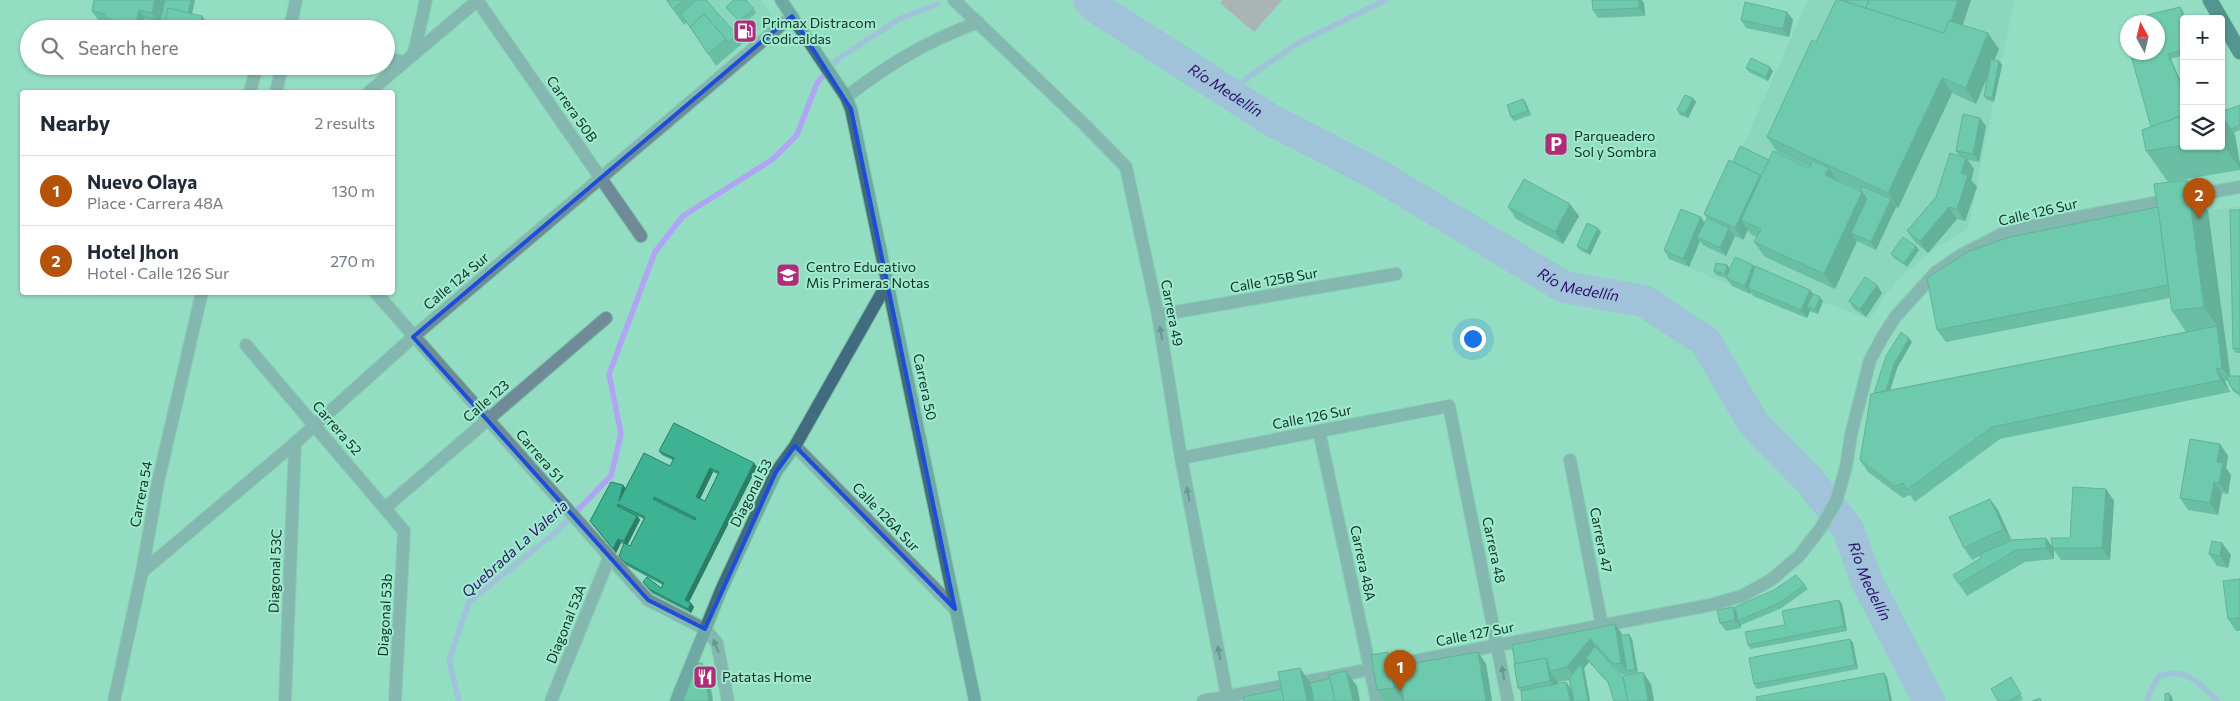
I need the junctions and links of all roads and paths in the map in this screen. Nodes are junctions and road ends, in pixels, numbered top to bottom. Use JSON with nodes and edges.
{"nodes":[{"id":1,"x":296,"y":0,"type":"edge"},
{"id":2,"x":426,"y":0,"type":"edge"},
{"id":3,"x":477,"y":0,"type":"edge"},
{"id":4,"x":781,"y":0,"type":"edge"},
{"id":5,"x":954,"y":0,"type":"edge"},
{"id":6,"x":2210,"y":0,"type":"edge"},
{"id":7,"x":792,"y":16,"type":"junction"},
{"id":8,"x":292,"y":20,"type":"edge"},
{"id":9,"x":978,"y":22,"type":"junction"},
{"id":10,"x":2240,"y":52,"type":"edge"},
{"id":11,"x":414,"y":53,"type":"junction"},
{"id":12,"x":395,"y":60,"type":"edge"},
{"id":13,"x":404,"y":62,"type":"junction"},
{"id":14,"x":395,"y":70,"type":"edge"},
{"id":15,"x":254,"y":75,"type":"edge"},
{"id":16,"x":280,"y":75,"type":"edge"},
{"id":17,"x":389,"y":75,"type":"edge"},
{"id":18,"x":250,"y":90,"type":"edge"},
{"id":19,"x":276,"y":90,"type":"edge"},
{"id":20,"x":371,"y":90,"type":"edge"},
{"id":21,"x":846,"y":97,"type":"junction"},
{"id":22,"x":602,"y":178,"type":"junction"},
{"id":23,"x":2240,"y":187,"type":"edge"},
{"id":24,"x":641,"y":236,"type":"dead end"},
{"id":25,"x":1396,"y":274,"type":"dead end"},
{"id":26,"x":888,"y":282,"type":"junction"},
{"id":27,"x":201,"y":295,"type":"edge"},
{"id":28,"x":378,"y":295,"type":"edge"},
{"id":29,"x":1158,"y":315,"type":"junction"},
{"id":30,"x":606,"y":318,"type":"dead end"},
{"id":31,"x":413,"y":337,"type":"junction"},
{"id":32,"x":246,"y":346,"type":"dead end"},
{"id":33,"x":1449,"y":406,"type":"joint"},
{"id":34,"x":489,"y":419,"type":"junction"},
{"id":35,"x":315,"y":425,"type":"junction"},
{"id":36,"x":1319,"y":431,"type":"junction"},
{"id":37,"x":295,"y":443,"type":"junction"},
{"id":38,"x":795,"y":446,"type":"junction"},
{"id":39,"x":1181,"y":458,"type":"junction"},
{"id":40,"x":1570,"y":460,"type":"dead end"},
{"id":41,"x":386,"y":507,"type":"junction"},
{"id":42,"x":404,"y":531,"type":"joint"},
{"id":43,"x":609,"y":558,"type":"junction"},
{"id":44,"x":142,"y":572,"type":"junction"},
{"id":45,"x":1751,"y":591,"type":"joint"},
{"id":46,"x":955,"y":609,"type":"junction"},
{"id":47,"x":1602,"y":626,"type":"junction"},
{"id":48,"x":705,"y":629,"type":"junction"},
{"id":49,"x":1498,"y":645,"type":"junction"},
{"id":50,"x":1370,"y":669,"type":"junction"},
{"id":51,"x":1227,"y":699,"type":"edge"},
{"id":52,"x":114,"y":701,"type":"edge"},
{"id":53,"x":285,"y":701,"type":"edge"},
{"id":54,"x":395,"y":701,"type":"edge"},
{"id":55,"x":551,"y":701,"type":"edge"},
{"id":56,"x":676,"y":701,"type":"edge"},
{"id":57,"x":728,"y":701,"type":"edge"},
{"id":58,"x":975,"y":701,"type":"edge"},
{"id":59,"x":1203,"y":701,"type":"edge"},
{"id":60,"x":1377,"y":701,"type":"edge"},
{"id":61,"x":1508,"y":701,"type":"edge"}],
"edges":[{"from":1,"to":8,"type":"street"},
{"from":2,"to":11,"type":"street"},
{"from":3,"to":11,"type":"street"},
{"from":3,"to":22,"type":"street","name":"Carrera 50B"},
{"from":4,"to":7,"type":"main road"},
{"from":5,"to":9,"type":"street","name":"Carrera 49"},
{"from":6,"to":10,"type":"highway"},
{"from":7,"to":21,"type":"main road","name":"Carrera 50"},
{"from":7,"to":22,"type":"street","name":"Calle 124 Sur"},
{"from":9,"to":21,"type":"street"},
{"from":9,"to":29,"type":"street","name":"Carrera 49"},
{"from":11,"to":13,"type":"street"},
{"from":12,"to":13,"type":"street"},
{"from":13,"to":14,"type":"street"},
{"from":15,"to":18,"type":"street"},
{"from":16,"to":19,"type":"street"},
{"from":17,"to":20,"type":"street"},
{"from":21,"to":26,"type":"main road","name":"Carrera 50"},
{"from":22,"to":24,"type":"street","name":"Carrera 50B"},
{"from":22,"to":31,"type":"street","name":"Calle 124 Sur"},
{"from":23,"to":45,"type":"street","name":"Calle 126 Sur"},
{"from":25,"to":29,"type":"street","name":"Calle 125B Sur"},
{"from":26,"to":38,"type":"main road","name":"Diagonal 53"},
{"from":26,"to":46,"type":"main road","name":"Carrera 50"},
{"from":27,"to":44,"type":"street","name":"Carrera 54"},
{"from":28,"to":31,"type":"street","name":"Carrera 51"},
{"from":39,"to":29,"type":"street","name":"Carrera 49","one_way":true},
{"from":30,"to":34,"type":"street","name":"Calle 123"},
{"from":31,"to":34,"type":"street","name":"Carrera 51"},
{"from":31,"to":35,"type":"street","name":"Calle 124 Sur"},
{"from":32,"to":35,"type":"street","name":"Carrera 52"},
{"from":33,"to":36,"type":"street","name":"Calle 126 Sur"},
{"from":33,"to":49,"type":"street","name":"Carrera 48"},
{"from":34,"to":41,"type":"street","name":"Calle 123"},
{"from":34,"to":43,"type":"street","name":"Carrera 51"},
{"from":35,"to":37,"type":"street","name":"Calle 124 Sur"},
{"from":35,"to":41,"type":"street","name":"Carrera 52"},
{"from":36,"to":39,"type":"street","name":"Calle 126 Sur"},
{"from":36,"to":50,"type":"street","name":"Carrera 48A"},
{"from":37,"to":44,"type":"street","name":"Calle 124 Sur"},
{"from":37,"to":53,"type":"street","name":"Diagonal 53C"},
{"from":38,"to":46,"type":"street","name":"Calle 126A Sur"},
{"from":38,"to":48,"type":"main road","name":"Diagonal 53"},
{"from":51,"to":39,"type":"street","name":"Carrera 49","one_way":true},
{"from":40,"to":47,"type":"street","name":"Carrera 47"},
{"from":41,"to":42,"type":"street","name":"Carrera 52"},
{"from":42,"to":54,"type":"street","name":"Diagonal 53b"},
{"from":43,"to":48,"type":"street","name":"Carrera 51"},
{"from":43,"to":55,"type":"street","name":"Diagonal 53A"},
{"from":44,"to":52,"type":"street","name":"Carrera 54"},
{"from":45,"to":47,"type":"street","name":"Calle 127 Sur"},
{"from":46,"to":58,"type":"main road","name":"Carrera 50"},
{"from":47,"to":49,"type":"street","name":"Calle 127 Sur"},
{"from":48,"to":56,"type":"main road","name":"Diagonal 53"},
{"from":57,"to":48,"type":"street","one_way":true},
{"from":49,"to":50,"type":"street","name":"Calle 127 Sur"},
{"from":61,"to":49,"type":"street","name":"Carrera 48","one_way":true},
{"from":50,"to":51,"type":"street","name":"Calle 127 Sur"},
{"from":50,"to":60,"type":"street","name":"Carrera 48A"},
{"from":51,"to":59,"type":"street","name":"Calle 127 Sur"}]}
